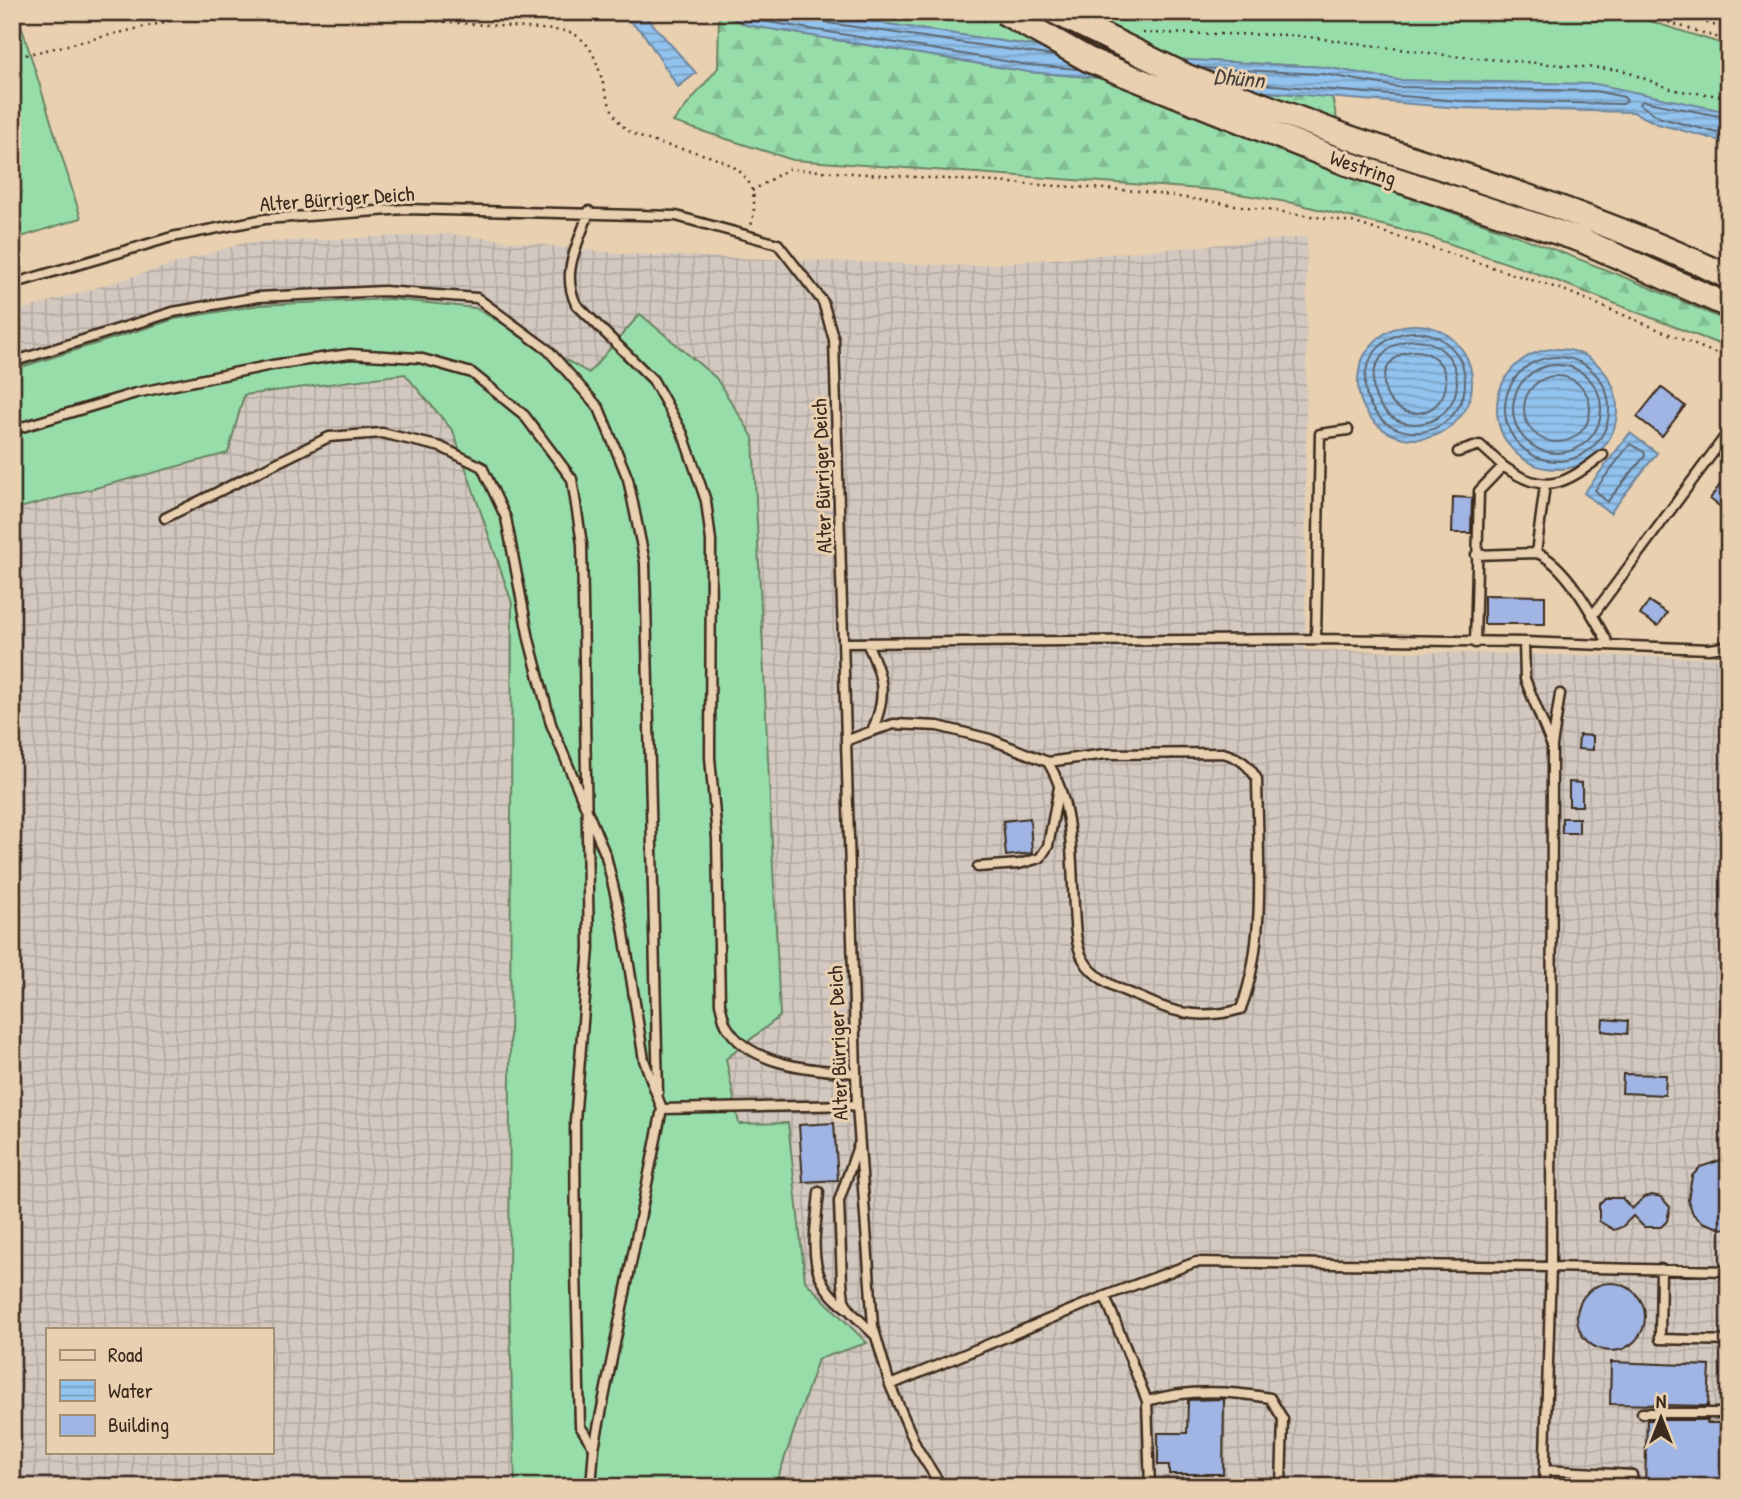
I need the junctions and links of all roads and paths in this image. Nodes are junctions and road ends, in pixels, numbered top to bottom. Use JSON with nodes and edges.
{"nodes":[{"id":1,"x":208,"y":12,"type":"edge"},
{"id":2,"x":311,"y":12,"type":"edge"},
{"id":3,"x":942,"y":12,"type":"edge"},
{"id":4,"x":1055,"y":12,"type":"edge"},
{"id":5,"x":1635,"y":12,"type":"edge"},
{"id":6,"x":1673,"y":12,"type":"edge"},
{"id":7,"x":1000,"y":17,"type":"edge"},
{"id":8,"x":1729,"y":30,"type":"edge"},
{"id":9,"x":1136,"y":33,"type":"dead end"},
{"id":10,"x":1729,"y":41,"type":"edge"},
{"id":11,"x":12,"y":58,"type":"edge"},
{"id":12,"x":1729,"y":97,"type":"edge"},
{"id":13,"x":752,"y":191,"type":"junction"},
{"id":14,"x":589,"y":211,"type":"junction"},
{"id":15,"x":752,"y":219,"type":"dead end"},
{"id":16,"x":1729,"y":277,"type":"edge"},
{"id":17,"x":12,"y":284,"type":"edge"},
{"id":18,"x":1729,"y":306,"type":"edge"},
{"id":19,"x":1729,"y":359,"type":"edge"},
{"id":20,"x":12,"y":362,"type":"edge"},
{"id":21,"x":12,"y":430,"type":"edge"},
{"id":22,"x":1348,"y":430,"type":"dead end"},
{"id":23,"x":1729,"y":431,"type":"edge"},
{"id":24,"x":1458,"y":452,"type":"dead end"},
{"id":25,"x":1603,"y":456,"type":"dead end"},
{"id":26,"x":1503,"y":466,"type":"junction"},
{"id":27,"x":1545,"y":485,"type":"junction"},
{"id":28,"x":165,"y":518,"type":"dead end"},
{"id":29,"x":1536,"y":553,"type":"junction"},
{"id":30,"x":1476,"y":555,"type":"junction"},
{"id":31,"x":1593,"y":615,"type":"junction"},
{"id":32,"x":1316,"y":639,"type":"junction"},
{"id":33,"x":1524,"y":642,"type":"junction"},
{"id":34,"x":845,"y":643,"type":"junction"},
{"id":35,"x":867,"y":643,"type":"junction"},
{"id":36,"x":1475,"y":643,"type":"junction"},
{"id":37,"x":1608,"y":643,"type":"junction"},
{"id":38,"x":1729,"y":646,"type":"edge"},
{"id":39,"x":1560,"y":694,"type":"dead end"},
{"id":40,"x":872,"y":731,"type":"junction"},
{"id":41,"x":848,"y":740,"type":"junction"},
{"id":42,"x":1552,"y":746,"type":"junction"},
{"id":43,"x":1048,"y":762,"type":"junction"},
{"id":44,"x":1060,"y":781,"type":"junction"},
{"id":45,"x":585,"y":811,"type":"junction"},
{"id":46,"x":978,"y":867,"type":"dead end"},
{"id":47,"x":856,"y":1073,"type":"junction"},
{"id":48,"x":658,"y":1093,"type":"junction"},
{"id":49,"x":857,"y":1105,"type":"junction"},
{"id":50,"x":662,"y":1109,"type":"junction"},
{"id":51,"x":859,"y":1144,"type":"junction"},
{"id":52,"x":819,"y":1192,"type":"dead end"},
{"id":53,"x":1551,"y":1267,"type":"junction"},
{"id":54,"x":1661,"y":1269,"type":"junction"},
{"id":55,"x":1729,"y":1271,"type":"edge"},
{"id":56,"x":1105,"y":1296,"type":"junction"},
{"id":57,"x":851,"y":1312,"type":"junction"},
{"id":58,"x":876,"y":1336,"type":"junction"},
{"id":59,"x":1729,"y":1341,"type":"edge"},
{"id":60,"x":890,"y":1385,"type":"junction"},
{"id":61,"x":1147,"y":1401,"type":"junction"},
{"id":62,"x":1642,"y":1413,"type":"dead end"},
{"id":63,"x":1729,"y":1413,"type":"edge"},
{"id":64,"x":594,"y":1448,"type":"junction"},
{"id":65,"x":1544,"y":1471,"type":"junction"},
{"id":66,"x":591,"y":1487,"type":"edge"},
{"id":67,"x":942,"y":1487,"type":"edge"},
{"id":68,"x":1150,"y":1487,"type":"edge"},
{"id":69,"x":1281,"y":1487,"type":"edge"},
{"id":70,"x":1544,"y":1487,"type":"edge"},
{"id":71,"x":1633,"y":1487,"type":"edge"}],
"edges":[{"from":1,"to":11,"type":"path"},
{"from":2,"to":13,"type":"path"},
{"from":3,"to":7,"type":"path"},
{"from":4,"to":16,"type":"main road","name":"Westring","bridge":true},
{"from":5,"to":10,"type":"path"},
{"from":6,"to":8,"type":"path"},
{"from":7,"to":18,"type":"main road","name":"Westring","bridge":true},
{"from":9,"to":12,"type":"path"},
{"from":13,"to":15,"type":"path"},
{"from":13,"to":19,"type":"path"},
{"from":14,"to":17,"type":"lane","name":"Alter Bürriger Deich"},
{"from":14,"to":34,"type":"lane","name":"Alter Bürriger Deich"},
{"from":14,"to":47,"type":"lane"},
{"from":20,"to":48,"type":"lane"},
{"from":21,"to":45,"type":"lane"},
{"from":22,"to":32,"type":"lane"},
{"from":23,"to":31,"type":"lane"},
{"from":24,"to":26,"type":"lane"},
{"from":25,"to":27,"type":"lane"},
{"from":26,"to":27,"type":"lane"},
{"from":26,"to":30,"type":"lane"},
{"from":27,"to":29,"type":"lane"},
{"from":28,"to":45,"type":"lane"},
{"from":29,"to":30,"type":"lane"},
{"from":29,"to":31,"type":"lane"},
{"from":30,"to":36,"type":"lane"},
{"from":31,"to":37,"type":"lane"},
{"from":32,"to":35,"type":"lane"},
{"from":32,"to":36,"type":"lane"},
{"from":33,"to":36,"type":"lane"},
{"from":33,"to":37,"type":"lane"},
{"from":33,"to":42,"type":"lane"},
{"from":34,"to":35,"type":"lane"},
{"from":34,"to":41,"type":"lane","name":"Alter Bürriger Deich"},
{"from":35,"to":40,"type":"lane"},
{"from":37,"to":38,"type":"lane"},
{"from":39,"to":42,"type":"lane"},
{"from":40,"to":41,"type":"lane"},
{"from":40,"to":43,"type":"lane"},
{"from":41,"to":47,"type":"lane","name":"Alter Bürriger Deich"},
{"from":42,"to":53,"type":"lane"},
{"from":43,"to":44,"type":"lane"},
{"from":43,"to":44,"type":"lane"},
{"from":44,"to":46,"type":"lane"},
{"from":45,"to":48,"type":"lane"},
{"from":45,"to":64,"type":"lane"},
{"from":47,"to":49,"type":"lane","name":"Alter Bürriger Deich"},
{"from":48,"to":50,"type":"lane"},
{"from":49,"to":50,"type":"lane"},
{"from":49,"to":51,"type":"lane","name":"Alter Bürriger Deich"},
{"from":50,"to":64,"type":"lane"},
{"from":51,"to":57,"type":"lane"},
{"from":51,"to":58,"type":"lane","name":"Alter Bürriger Deich"},
{"from":52,"to":57,"type":"lane"},
{"from":53,"to":54,"type":"lane"},
{"from":53,"to":56,"type":"lane"},
{"from":53,"to":65,"type":"lane"},
{"from":54,"to":55,"type":"lane"},
{"from":54,"to":59,"type":"lane"},
{"from":56,"to":60,"type":"lane"},
{"from":56,"to":61,"type":"lane"},
{"from":57,"to":58,"type":"lane"},
{"from":58,"to":60,"type":"lane","name":"Alter Bürriger Deich"},
{"from":60,"to":67,"type":"lane","name":"Alter Bürriger Deich"},
{"from":61,"to":68,"type":"lane"},
{"from":61,"to":69,"type":"lane"},
{"from":62,"to":63,"type":"lane"},
{"from":64,"to":66,"type":"lane"},
{"from":65,"to":70,"type":"lane"},
{"from":65,"to":71,"type":"lane"}]}
